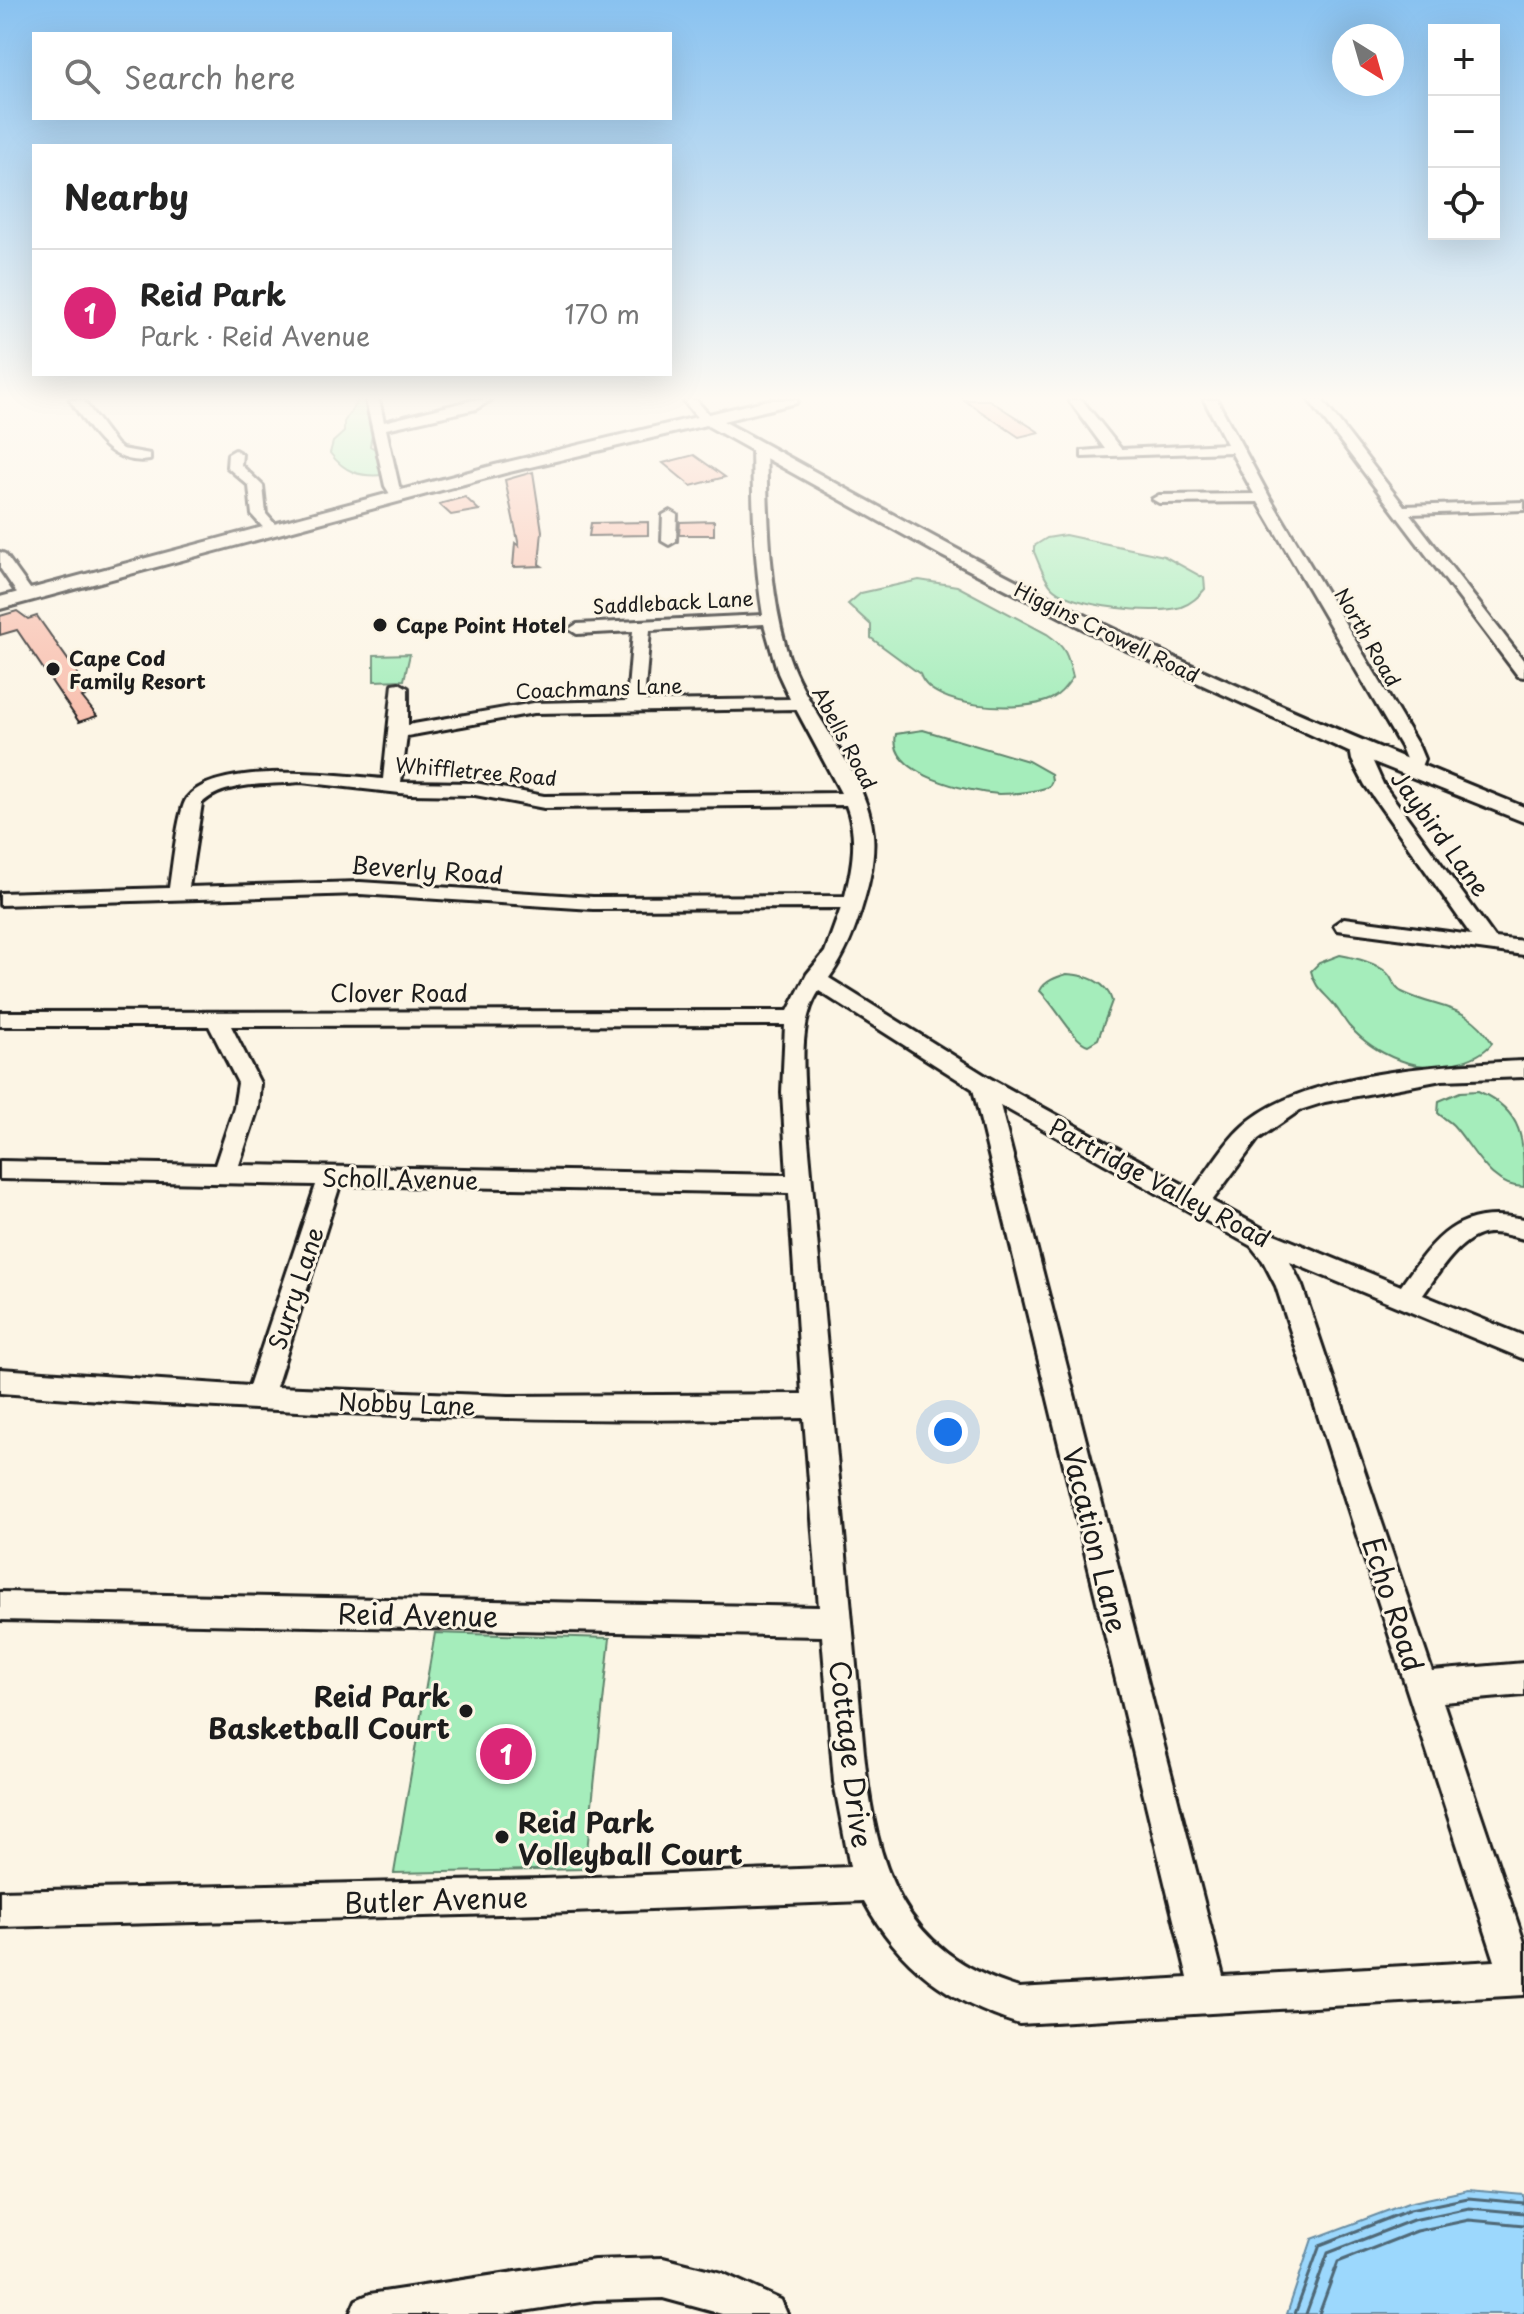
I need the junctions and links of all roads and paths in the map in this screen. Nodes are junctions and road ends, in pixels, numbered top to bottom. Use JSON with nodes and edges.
{"nodes":[{"id":1,"x":260,"y":508,"type":"edge"},
{"id":2,"x":354,"y":508,"type":"edge"},
{"id":3,"x":763,"y":508,"type":"edge"},
{"id":4,"x":870,"y":508,"type":"edge"},
{"id":5,"x":1269,"y":508,"type":"edge"},
{"id":6,"x":1462,"y":508,"type":"edge"},
{"id":7,"x":1400,"y":510,"type":"joint"},
{"id":8,"x":670,"y":515,"type":"dead end"},
{"id":9,"x":273,"y":530,"type":"junction"},
{"id":10,"x":669,"y":541,"type":"dead end"},
{"id":11,"x":0,"y":557,"type":"edge"},
{"id":12,"x":27,"y":596,"type":"junction"},
{"id":13,"x":0,"y":603,"type":"edge"},
{"id":14,"x":772,"y":619,"type":"junction"},
{"id":15,"x":642,"y":625,"type":"junction"},
{"id":16,"x":577,"y":629,"type":"dead end"},
{"id":17,"x":1524,"y":672,"type":"edge"},
{"id":18,"x":399,"y":688,"type":"dead end"},
{"id":19,"x":803,"y":704,"type":"junction"},
{"id":20,"x":635,"y":707,"type":"junction"},
{"id":21,"x":399,"y":732,"type":"junction"},
{"id":22,"x":1359,"y":748,"type":"junction"},
{"id":23,"x":1412,"y":770,"type":"junction"},
{"id":24,"x":393,"y":786,"type":"junction"},
{"id":25,"x":853,"y":799,"type":"junction"},
{"id":26,"x":1524,"y":815,"type":"edge"},
{"id":27,"x":178,"y":893,"type":"junction"},
{"id":28,"x":0,"y":899,"type":"edge"},
{"id":29,"x":851,"y":902,"type":"junction"},
{"id":30,"x":1344,"y":925,"type":"dead end"},
{"id":31,"x":1489,"y":944,"type":"junction"},
{"id":32,"x":1524,"y":948,"type":"edge"},
{"id":33,"x":815,"y":979,"type":"junction"},
{"id":34,"x":216,"y":1018,"type":"junction"},
{"id":35,"x":797,"y":1018,"type":"junction"},
{"id":36,"x":0,"y":1019,"type":"edge"},
{"id":37,"x":1524,"y":1069,"type":"edge"},
{"id":38,"x":983,"y":1085,"type":"junction"},
{"id":39,"x":0,"y":1170,"type":"edge"},
{"id":40,"x":224,"y":1175,"type":"junction"},
{"id":41,"x":330,"y":1178,"type":"junction"},
{"id":42,"x":800,"y":1184,"type":"junction"},
{"id":43,"x":1198,"y":1202,"type":"junction"},
{"id":44,"x":1524,"y":1229,"type":"edge"},
{"id":45,"x":1258,"y":1238,"type":"junction"},
{"id":46,"x":1407,"y":1297,"type":"junction"},
{"id":47,"x":1524,"y":1348,"type":"edge"},
{"id":48,"x":0,"y":1381,"type":"edge"},
{"id":49,"x":259,"y":1399,"type":"junction"},
{"id":50,"x":815,"y":1406,"type":"junction"},
{"id":51,"x":0,"y":1606,"type":"edge"},
{"id":52,"x":835,"y":1622,"type":"junction"},
{"id":53,"x":1524,"y":1679,"type":"edge"},
{"id":54,"x":1421,"y":1688,"type":"junction"},
{"id":55,"x":873,"y":1883,"type":"junction"},
{"id":56,"x":0,"y":1909,"type":"edge"},
{"id":57,"x":1521,"y":1977,"type":"edge"},
{"id":58,"x":1210,"y":1995,"type":"junction"},
{"id":59,"x":370,"y":2314,"type":"edge"},
{"id":60,"x":767,"y":2314,"type":"edge"}],
"edges":[{"from":1,"to":9,"type":"street"},
{"from":2,"to":9,"type":"main road"},
{"from":3,"to":14,"type":"street","name":"Abells Road"},
{"from":4,"to":22,"type":"main road","name":"Higgins Crowell Road"},
{"from":5,"to":23,"type":"street","name":"North Road"},
{"from":6,"to":7,"type":"street"},
{"from":7,"to":17,"type":"street"},
{"from":8,"to":10,"type":"street"},
{"from":9,"to":12,"type":"main road"},
{"from":11,"to":12,"type":"street"},
{"from":12,"to":13,"type":"main road"},
{"from":14,"to":15,"type":"street","name":"Saddleback Lane"},
{"from":14,"to":19,"type":"street","name":"Abells Road"},
{"from":15,"to":16,"type":"street","name":"Saddleback Lane"},
{"from":15,"to":20,"type":"street"},
{"from":18,"to":21,"type":"street"},
{"from":19,"to":20,"type":"street","name":"Coachmans Lane"},
{"from":19,"to":25,"type":"street","name":"Abells Road"},
{"from":20,"to":21,"type":"street","name":"Coachmans Lane"},
{"from":21,"to":24,"type":"street"},
{"from":22,"to":23,"type":"main road","name":"Higgins Crowell Road"},
{"from":22,"to":31,"type":"street","name":"Jaybird Lane"},
{"from":23,"to":26,"type":"main road","name":"Higgins Crowell Road"},
{"from":24,"to":25,"type":"street","name":"Whiffletree Road"},
{"from":24,"to":27,"type":"street","name":"Whiffletree Road"},
{"from":25,"to":29,"type":"street","name":"Abells Road"},
{"from":27,"to":28,"type":"street","name":"Beverly Road"},
{"from":27,"to":29,"type":"street","name":"Beverly Road"},
{"from":29,"to":33,"type":"street","name":"Abells Road"},
{"from":30,"to":31,"type":"street"},
{"from":31,"to":32,"type":"street"},
{"from":33,"to":35,"type":"street","name":"Abells Road"},
{"from":33,"to":38,"type":"street","name":"Partridge Valley Road"},
{"from":34,"to":35,"type":"street","name":"Clover Road"},
{"from":34,"to":36,"type":"street","name":"Clover Road"},
{"from":34,"to":40,"type":"street"},
{"from":35,"to":42,"type":"street","name":"Cottage Drive"},
{"from":37,"to":43,"type":"street"},
{"from":38,"to":43,"type":"street","name":"Partridge Valley Road"},
{"from":38,"to":58,"type":"street","name":"Vacation Lane"},
{"from":39,"to":40,"type":"street","name":"Scholl Avenue"},
{"from":40,"to":41,"type":"street","name":"Scholl Avenue"},
{"from":41,"to":42,"type":"street","name":"Scholl Avenue"},
{"from":41,"to":49,"type":"street","name":"Surry Lane"},
{"from":42,"to":50,"type":"street","name":"Cottage Drive"},
{"from":43,"to":45,"type":"street","name":"Partridge Valley Road"},
{"from":44,"to":46,"type":"street"},
{"from":45,"to":46,"type":"street","name":"Partridge Valley Road"},
{"from":45,"to":54,"type":"street","name":"Echo Road"},
{"from":46,"to":47,"type":"street","name":"Partridge Valley Road"},
{"from":48,"to":49,"type":"street","name":"Nobby Lane"},
{"from":49,"to":50,"type":"street","name":"Nobby Lane"},
{"from":50,"to":52,"type":"street","name":"Cottage Drive"},
{"from":51,"to":52,"type":"street","name":"Reid Avenue"},
{"from":52,"to":55,"type":"street","name":"Cottage Drive"},
{"from":53,"to":54,"type":"street"},
{"from":54,"to":57,"type":"street","name":"Echo Road"},
{"from":55,"to":56,"type":"street","name":"Butler Avenue"},
{"from":55,"to":58,"type":"street","name":"Cottage Drive"},
{"from":57,"to":58,"type":"street","name":"Cottage Drive"},
{"from":59,"to":60,"type":"street"}]}
